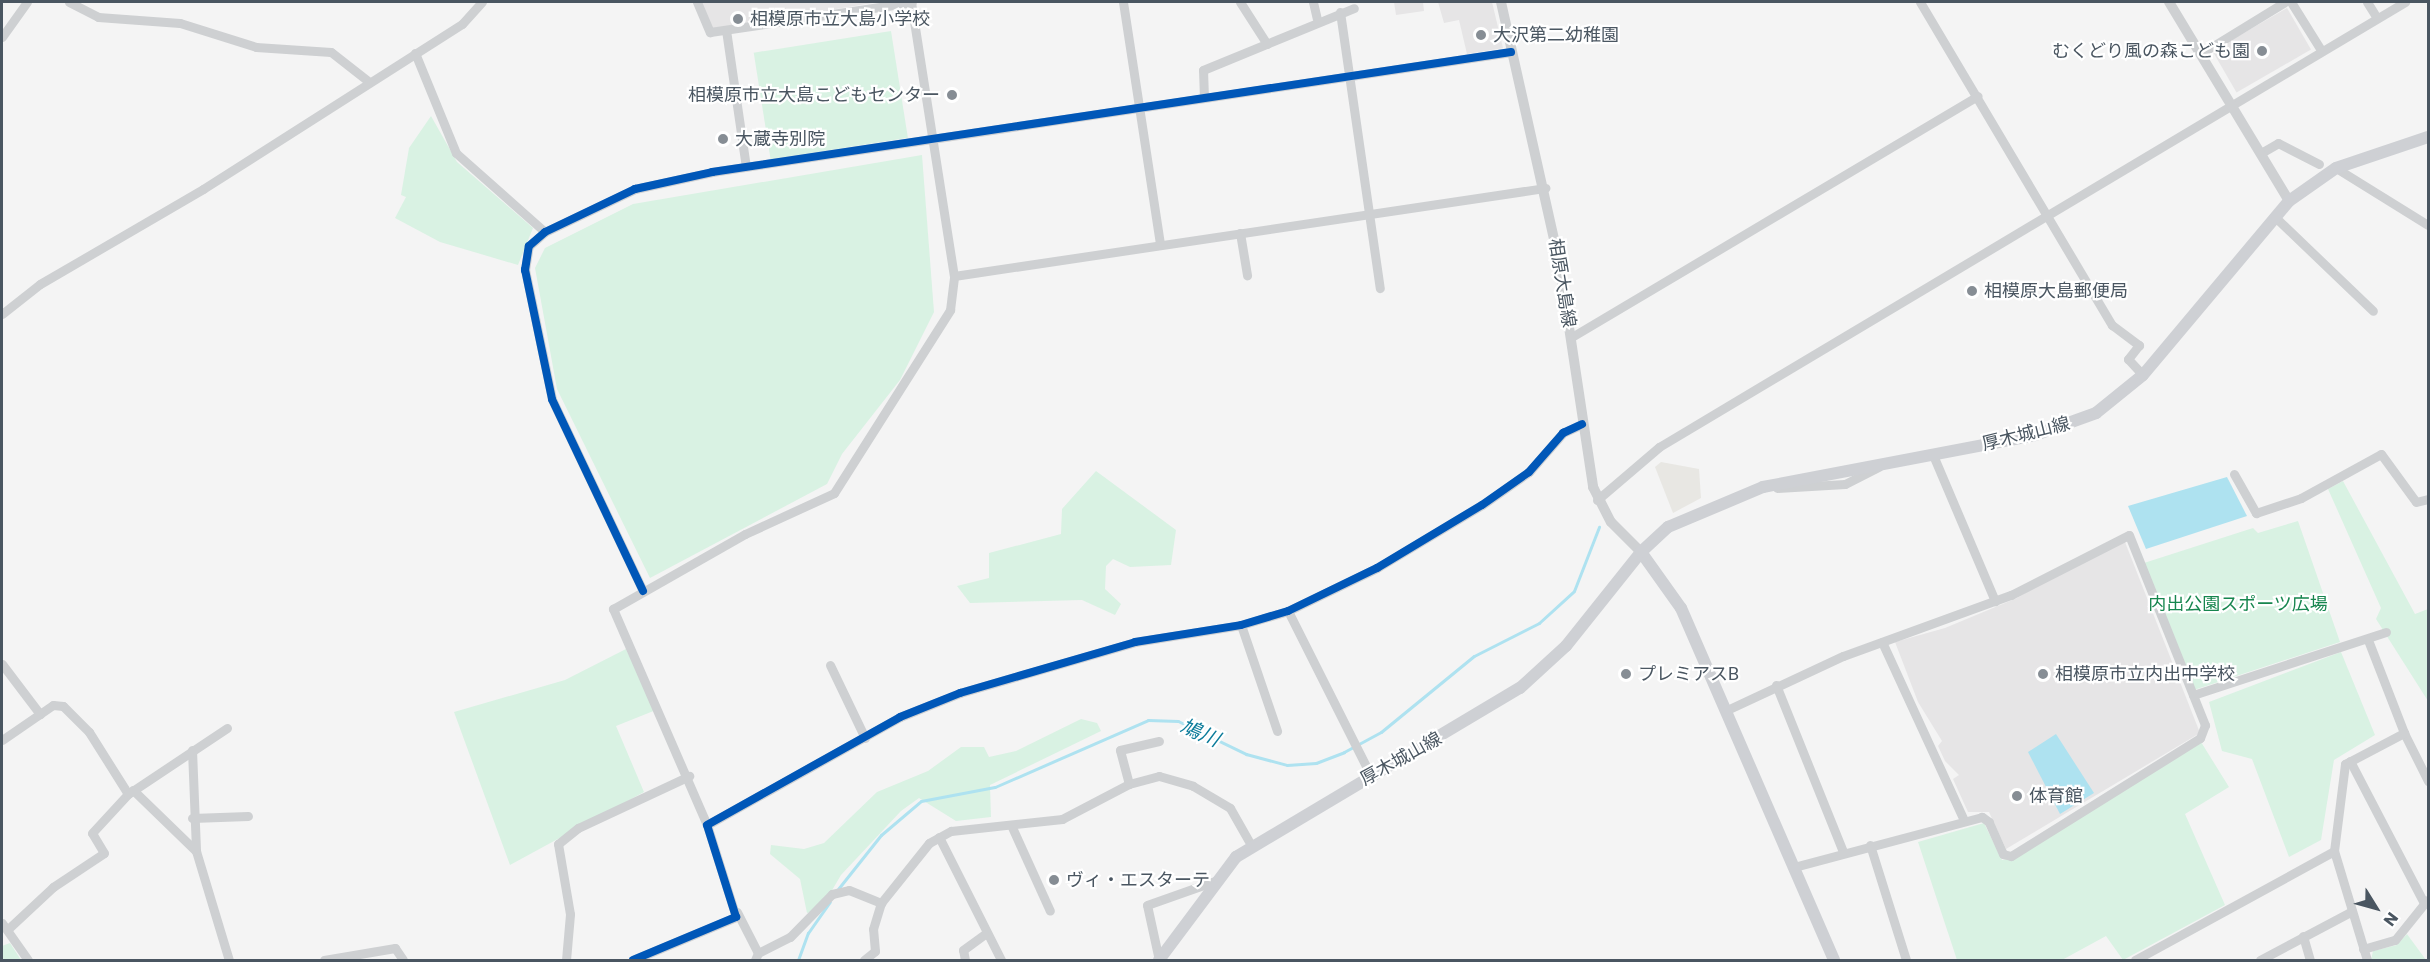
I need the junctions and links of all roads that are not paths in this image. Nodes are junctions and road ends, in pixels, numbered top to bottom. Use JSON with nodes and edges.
{"nodes":[{"id":1,"x":27,"y":2,"type":"edge"},
{"id":2,"x":69,"y":2,"type":"edge"},
{"id":3,"x":483,"y":2,"type":"edge"},
{"id":4,"x":697,"y":2,"type":"edge"},
{"id":5,"x":911,"y":2,"type":"edge"},
{"id":6,"x":1123,"y":2,"type":"edge"},
{"id":7,"x":1240,"y":2,"type":"edge"},
{"id":8,"x":1313,"y":2,"type":"edge"},
{"id":9,"x":1501,"y":2,"type":"edge"},
{"id":10,"x":1920,"y":2,"type":"edge"},
{"id":11,"x":2169,"y":2,"type":"edge"},
{"id":12,"x":2285,"y":2,"type":"edge"},
{"id":13,"x":2291,"y":2,"type":"edge"},
{"id":14,"x":2367,"y":2,"type":"edge"},
{"id":15,"x":2405,"y":2,"type":"edge"},
{"id":16,"x":1354,"y":8,"type":"dead end"},
{"id":17,"x":1340,"y":12,"type":"junction"},
{"id":18,"x":2377,"y":18,"type":"junction"},
{"id":19,"x":1317,"y":19,"type":"junction"},
{"id":20,"x":726,"y":30,"type":"junction"},
{"id":21,"x":2,"y":37,"type":"edge"},
{"id":22,"x":1267,"y":44,"type":"junction"},
{"id":23,"x":2321,"y":50,"type":"junction"},
{"id":24,"x":1511,"y":52,"type":"junction"},
{"id":25,"x":415,"y":53,"type":"junction"},
{"id":26,"x":2200,"y":54,"type":"junction"},
{"id":27,"x":1348,"y":76,"type":"junction"},
{"id":28,"x":368,"y":81,"type":"junction"},
{"id":29,"x":1977,"y":96,"type":"junction"},
{"id":30,"x":1204,"y":98,"type":"junction"},
{"id":31,"x":2231,"y":104,"type":"junction"},
{"id":32,"x":1138,"y":108,"type":"junction"},
{"id":33,"x":2428,"y":137,"type":"edge"},
{"id":34,"x":932,"y":138,"type":"junction"},
{"id":35,"x":2261,"y":153,"type":"junction"},
{"id":36,"x":2319,"y":164,"type":"dead end"},
{"id":37,"x":746,"y":167,"type":"junction"},
{"id":38,"x":2336,"y":168,"type":"junction"},
{"id":39,"x":1545,"y":188,"type":"junction"},
{"id":40,"x":2289,"y":201,"type":"junction"},
{"id":41,"x":1369,"y":213,"type":"junction"},
{"id":42,"x":2048,"y":216,"type":"junction"},
{"id":43,"x":2274,"y":216,"type":"junction"},
{"id":44,"x":2428,"y":225,"type":"edge"},
{"id":45,"x":545,"y":232,"type":"junction"},
{"id":46,"x":1240,"y":233,"type":"junction"},
{"id":47,"x":1160,"y":244,"type":"junction"},
{"id":48,"x":1247,"y":275,"type":"dead end"},
{"id":49,"x":954,"y":276,"type":"junction"},
{"id":50,"x":1380,"y":288,"type":"dead end"},
{"id":51,"x":2373,"y":311,"type":"dead end"},
{"id":52,"x":2,"y":314,"type":"edge"},
{"id":53,"x":1570,"y":338,"type":"junction"},
{"id":54,"x":2143,"y":375,"type":"junction"},
{"id":55,"x":1582,"y":424,"type":"junction"},
{"id":56,"x":1933,"y":455,"type":"junction"},
{"id":57,"x":2234,"y":474,"type":"dead end"},
{"id":58,"x":2428,"y":499,"type":"edge"},
{"id":59,"x":1597,"y":500,"type":"junction"},
{"id":60,"x":1641,"y":552,"type":"junction"},
{"id":61,"x":643,"y":591,"type":"junction"},
{"id":62,"x":1995,"y":601,"type":"junction"},
{"id":63,"x":1288,"y":611,"type":"junction"},
{"id":64,"x":1241,"y":625,"type":"junction"},
{"id":65,"x":2386,"y":632,"type":"dead end"},
{"id":66,"x":2368,"y":640,"type":"junction"},
{"id":67,"x":1882,"y":642,"type":"junction"},
{"id":68,"x":2,"y":664,"type":"edge"},
{"id":69,"x":830,"y":665,"type":"dead end"},
{"id":70,"x":1776,"y":685,"type":"junction"},
{"id":71,"x":2193,"y":694,"type":"junction"},
{"id":72,"x":1727,"y":710,"type":"junction"},
{"id":73,"x":40,"y":714,"type":"junction"},
{"id":74,"x":227,"y":728,"type":"dead end"},
{"id":75,"x":1277,"y":731,"type":"dead end"},
{"id":76,"x":2403,"y":733,"type":"junction"},
{"id":77,"x":865,"y":738,"type":"junction"},
{"id":78,"x":2,"y":740,"type":"edge"},
{"id":79,"x":1159,"y":741,"type":"dead end"},
{"id":80,"x":192,"y":750,"type":"junction"},
{"id":81,"x":2350,"y":761,"type":"junction"},
{"id":82,"x":688,"y":776,"type":"junction"},
{"id":83,"x":1371,"y":776,"type":"junction"},
{"id":84,"x":2428,"y":781,"type":"edge"},
{"id":85,"x":1129,"y":784,"type":"junction"},
{"id":86,"x":130,"y":792,"type":"junction"},
{"id":87,"x":248,"y":816,"type":"dead end"},
{"id":88,"x":192,"y":818,"type":"junction"},
{"id":89,"x":1964,"y":820,"type":"junction"},
{"id":90,"x":707,"y":825,"type":"junction"},
{"id":91,"x":1011,"y":825,"type":"junction"},
{"id":92,"x":939,"y":837,"type":"junction"},
{"id":93,"x":1251,"y":845,"type":"junction"},
{"id":94,"x":1870,"y":845,"type":"junction"},
{"id":95,"x":196,"y":851,"type":"junction"},
{"id":96,"x":2334,"y":851,"type":"junction"},
{"id":97,"x":1843,"y":852,"type":"junction"},
{"id":98,"x":1794,"y":867,"type":"junction"},
{"id":99,"x":1215,"y":881,"type":"junction"},
{"id":100,"x":2426,"y":900,"type":"edge"},
{"id":101,"x":881,"y":903,"type":"junction"},
{"id":102,"x":1050,"y":911,"type":"dead end"},
{"id":103,"x":2352,"y":911,"type":"junction"},
{"id":104,"x":737,"y":912,"type":"junction"},
{"id":105,"x":5,"y":926,"type":"edge"},
{"id":106,"x":984,"y":935,"type":"junction"},
{"id":107,"x":2303,"y":936,"type":"junction"},
{"id":108,"x":2363,"y":949,"type":"junction"},
{"id":109,"x":756,"y":957,"type":"edge"},
{"id":110,"x":28,"y":960,"type":"edge"},
{"id":111,"x":229,"y":960,"type":"edge"},
{"id":112,"x":324,"y":960,"type":"edge"},
{"id":113,"x":403,"y":960,"type":"edge"},
{"id":114,"x":566,"y":960,"type":"edge"},
{"id":115,"x":633,"y":960,"type":"edge"},
{"id":116,"x":864,"y":960,"type":"edge"},
{"id":117,"x":964,"y":960,"type":"edge"},
{"id":118,"x":1001,"y":960,"type":"edge"},
{"id":119,"x":1159,"y":960,"type":"edge"},
{"id":120,"x":1834,"y":960,"type":"edge"},
{"id":121,"x":1906,"y":960,"type":"edge"},
{"id":122,"x":2135,"y":960,"type":"edge"},
{"id":123,"x":2260,"y":960,"type":"edge"},
{"id":124,"x":2310,"y":960,"type":"edge"},
{"id":125,"x":2367,"y":960,"type":"edge"}],
"edges":[{"from":1,"to":21,"type":"street"},
{"from":2,"to":28,"type":"street"},
{"from":3,"to":25,"type":"street"},
{"from":4,"to":20,"type":"street"},
{"from":5,"to":20,"type":"street"},
{"from":5,"to":34,"type":"street"},
{"from":6,"to":32,"type":"street"},
{"from":7,"to":22,"type":"street"},
{"from":8,"to":19,"type":"street"},
{"from":9,"to":24,"type":"street","name":"相原大島線"},
{"from":10,"to":29,"type":"street"},
{"from":11,"to":26,"type":"street"},
{"from":12,"to":26,"type":"street"},
{"from":13,"to":23,"type":"street"},
{"from":14,"to":18,"type":"street"},
{"from":15,"to":18,"type":"street"},
{"from":16,"to":17,"type":"street"},
{"from":17,"to":19,"type":"street"},
{"from":17,"to":27,"type":"street"},
{"from":18,"to":23,"type":"street"},
{"from":19,"to":22,"type":"street"},
{"from":20,"to":37,"type":"street"},
{"from":22,"to":30,"type":"street"},
{"from":23,"to":31,"type":"street"},
{"from":24,"to":27,"type":"street"},
{"from":24,"to":39,"type":"street","name":"相原大島線"},
{"from":25,"to":28,"type":"street"},
{"from":25,"to":45,"type":"street"},
{"from":26,"to":31,"type":"street"},
{"from":27,"to":30,"type":"street"},
{"from":27,"to":41,"type":"street"},
{"from":28,"to":52,"type":"street"},
{"from":29,"to":42,"type":"street"},
{"from":29,"to":53,"type":"street"},
{"from":30,"to":32,"type":"street"},
{"from":31,"to":35,"type":"street"},
{"from":31,"to":42,"type":"street"},
{"from":32,"to":34,"type":"street"},
{"from":32,"to":47,"type":"street"},
{"from":33,"to":38,"type":"main road","name":"厚木城山線"},
{"from":34,"to":37,"type":"street"},
{"from":34,"to":49,"type":"street"},
{"from":35,"to":36,"type":"street"},
{"from":35,"to":40,"type":"street"},
{"from":37,"to":45,"type":"street"},
{"from":38,"to":40,"type":"main road","name":"厚木城山線"},
{"from":38,"to":44,"type":"street"},
{"from":39,"to":41,"type":"street"},
{"from":39,"to":53,"type":"street","name":"相原大島線"},
{"from":40,"to":43,"type":"main road","name":"厚木城山線"},
{"from":41,"to":46,"type":"street"},
{"from":41,"to":50,"type":"street"},
{"from":42,"to":54,"type":"street"},
{"from":42,"to":59,"type":"street"},
{"from":43,"to":51,"type":"street"},
{"from":43,"to":54,"type":"main road","name":"厚木城山線"},
{"from":45,"to":61,"type":"street"},
{"from":46,"to":47,"type":"street"},
{"from":46,"to":48,"type":"street"},
{"from":47,"to":49,"type":"street"},
{"from":49,"to":61,"type":"street"},
{"from":53,"to":55,"type":"street","name":"相原大島線"},
{"from":54,"to":56,"type":"main road","name":"厚木城山線"},
{"from":55,"to":59,"type":"street","name":"相原大島線"},
{"from":55,"to":63,"type":"street"},
{"from":56,"to":60,"type":"main road","name":"厚木城山線"},
{"from":56,"to":62,"type":"street"},
{"from":57,"to":58,"type":"street"},
{"from":59,"to":60,"type":"street","name":"相原大島線"},
{"from":60,"to":72,"type":"main road"},
{"from":60,"to":83,"type":"main road","name":"厚木城山線"},
{"from":61,"to":82,"type":"street"},
{"from":62,"to":67,"type":"street"},
{"from":62,"to":71,"type":"street"},
{"from":63,"to":64,"type":"street"},
{"from":63,"to":83,"type":"street"},
{"from":64,"to":75,"type":"street"},
{"from":64,"to":77,"type":"street"},
{"from":65,"to":66,"type":"street"},
{"from":66,"to":71,"type":"street"},
{"from":66,"to":76,"type":"street"},
{"from":67,"to":70,"type":"street"},
{"from":67,"to":89,"type":"street"},
{"from":68,"to":73,"type":"street"},
{"from":69,"to":77,"type":"street"},
{"from":70,"to":72,"type":"street"},
{"from":70,"to":97,"type":"street"},
{"from":71,"to":89,"type":"street"},
{"from":72,"to":98,"type":"main road"},
{"from":73,"to":78,"type":"street"},
{"from":73,"to":86,"type":"street"},
{"from":74,"to":80,"type":"street"},
{"from":76,"to":81,"type":"street"},
{"from":76,"to":84,"type":"street"},
{"from":77,"to":90,"type":"street"},
{"from":79,"to":85,"type":"street"},
{"from":80,"to":86,"type":"street"},
{"from":80,"to":88,"type":"street"},
{"from":81,"to":96,"type":"street"},
{"from":81,"to":100,"type":"street"},
{"from":82,"to":90,"type":"street"},
{"from":82,"to":114,"type":"street"},
{"from":83,"to":93,"type":"main road","name":"厚木城山線"},
{"from":85,"to":91,"type":"street"},
{"from":85,"to":93,"type":"street"},
{"from":86,"to":95,"type":"street"},
{"from":86,"to":105,"type":"street"},
{"from":87,"to":88,"type":"street"},
{"from":88,"to":95,"type":"street"},
{"from":89,"to":94,"type":"street"},
{"from":90,"to":104,"type":"street"},
{"from":91,"to":92,"type":"street"},
{"from":91,"to":102,"type":"street"},
{"from":92,"to":101,"type":"street"},
{"from":92,"to":106,"type":"street"},
{"from":93,"to":99,"type":"main road","name":"厚木城山線"},
{"from":94,"to":97,"type":"street"},
{"from":94,"to":121,"type":"street"},
{"from":95,"to":111,"type":"street"},
{"from":96,"to":103,"type":"street"},
{"from":96,"to":122,"type":"street"},
{"from":97,"to":98,"type":"street"},
{"from":98,"to":120,"type":"main road"},
{"from":99,"to":119,"type":"main road","name":"厚木城山線"},
{"from":99,"to":119,"type":"street"},
{"from":100,"to":108,"type":"street"},
{"from":101,"to":109,"type":"street"},
{"from":101,"to":116,"type":"street"},
{"from":103,"to":107,"type":"street"},
{"from":103,"to":108,"type":"street"},
{"from":104,"to":109,"type":"street"},
{"from":104,"to":115,"type":"street"},
{"from":105,"to":110,"type":"street"},
{"from":106,"to":117,"type":"street"},
{"from":106,"to":118,"type":"street"},
{"from":107,"to":123,"type":"street"},
{"from":107,"to":124,"type":"street"},
{"from":108,"to":125,"type":"street"},
{"from":112,"to":113,"type":"street"}]}
